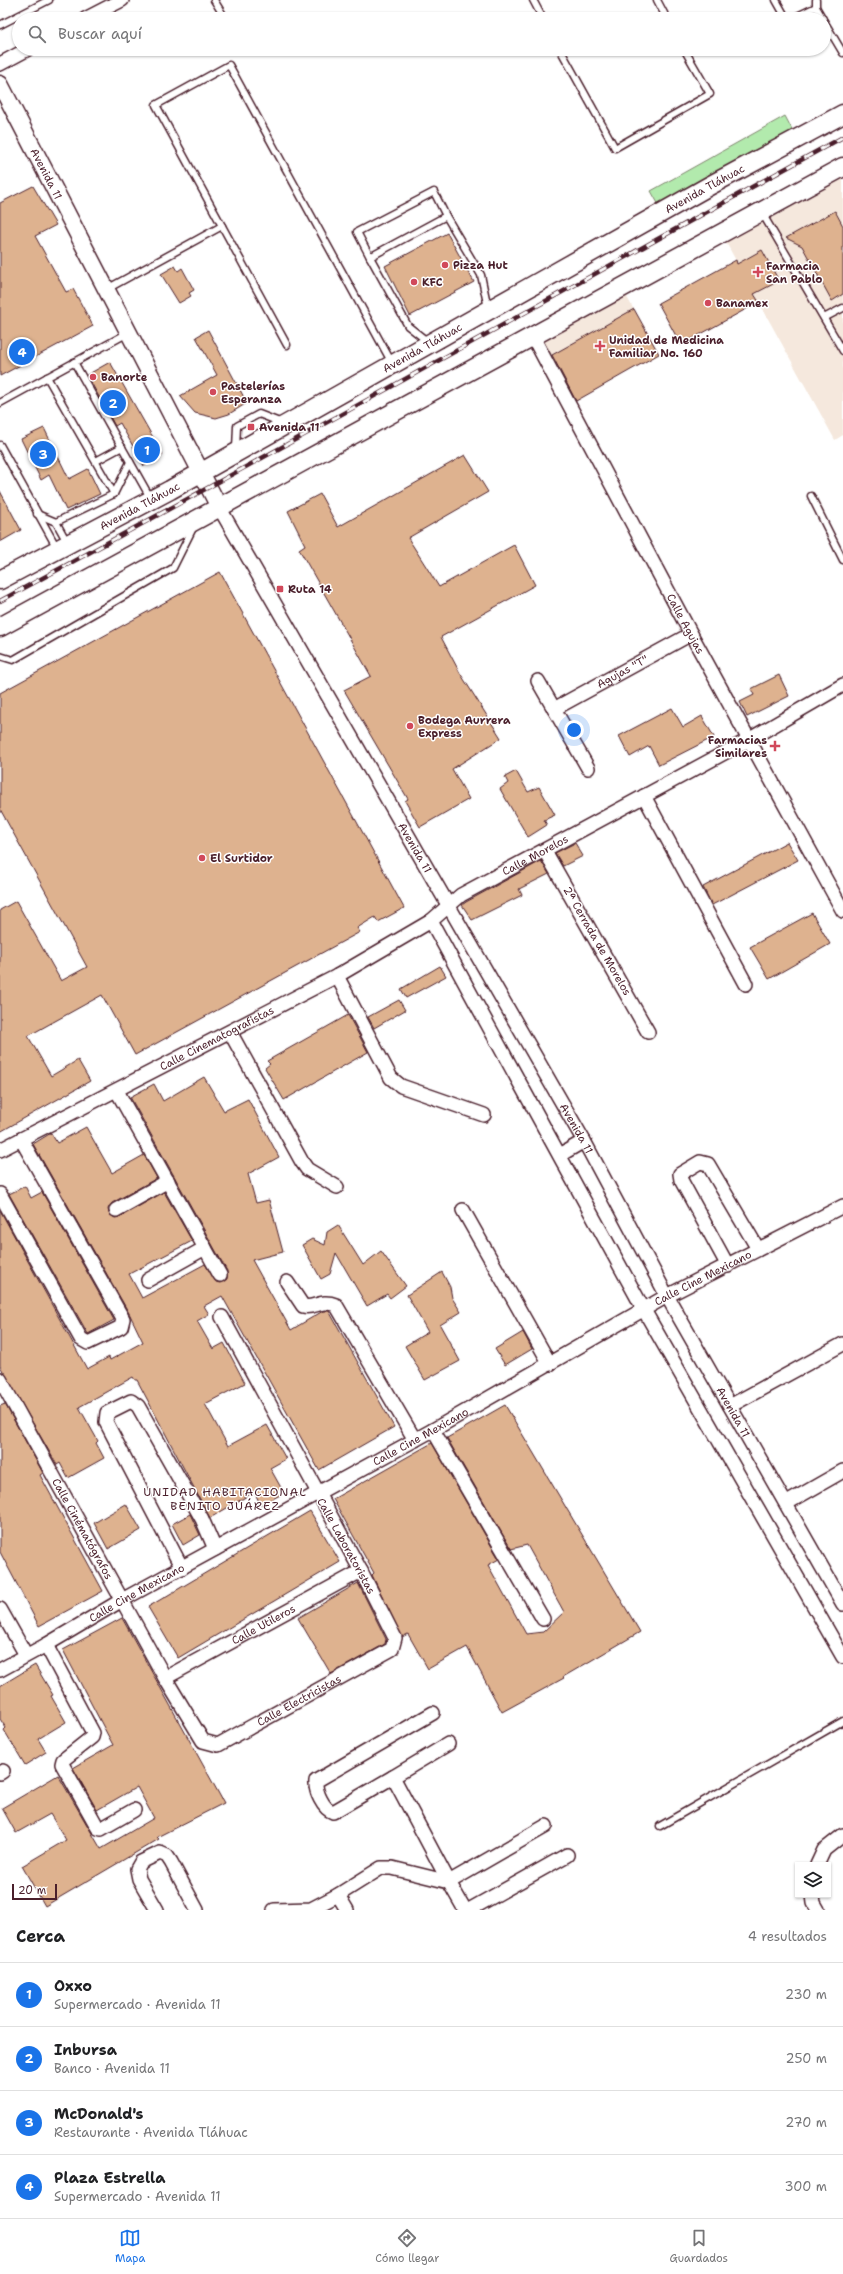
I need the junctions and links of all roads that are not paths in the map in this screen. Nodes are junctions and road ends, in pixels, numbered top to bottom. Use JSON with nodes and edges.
{"nodes":[{"id":1,"x":49,"y":0,"type":"edge"},
{"id":2,"x":122,"y":0,"type":"edge"},
{"id":3,"x":214,"y":0,"type":"edge"},
{"id":4,"x":533,"y":0,"type":"edge"},
{"id":5,"x":657,"y":0,"type":"edge"},
{"id":6,"x":776,"y":0,"type":"edge"},
{"id":7,"x":816,"y":0,"type":"edge"},
{"id":8,"x":816,"y":7,"type":"junction"},
{"id":9,"x":25,"y":12,"type":"edge"},
{"id":10,"x":99,"y":12,"type":"edge"},
{"id":11,"x":221,"y":12,"type":"edge"},
{"id":12,"x":539,"y":12,"type":"edge"},
{"id":13,"x":663,"y":12,"type":"edge"},
{"id":14,"x":784,"y":12,"type":"edge"},
{"id":15,"x":805,"y":12,"type":"edge"},
{"id":16,"x":819,"y":12,"type":"edge"},
{"id":17,"x":12,"y":19,"type":"edge"},
{"id":18,"x":0,"y":25,"type":"edge"},
{"id":19,"x":831,"y":33,"type":"edge"},
{"id":20,"x":843,"y":53,"type":"edge"},
{"id":21,"x":15,"y":56,"type":"edge"},
{"id":22,"x":564,"y":56,"type":"edge"},
{"id":23,"x":688,"y":56,"type":"edge"},
{"id":24,"x":0,"y":64,"type":"edge"},
{"id":25,"x":0,"y":84,"type":"edge"},
{"id":26,"x":843,"y":114,"type":"edge"},
{"id":27,"x":843,"y":167,"type":"edge"},
{"id":28,"x":761,"y":211,"type":"junction"},
{"id":29,"x":446,"y":216,"type":"junction"},
{"id":30,"x":222,"y":226,"type":"junction"},
{"id":31,"x":370,"y":257,"type":"junction"},
{"id":32,"x":106,"y":290,"type":"junction"},
{"id":33,"x":843,"y":308,"type":"edge"},
{"id":34,"x":488,"y":310,"type":"junction"},
{"id":35,"x":824,"y":318,"type":"junction"},
{"id":36,"x":128,"y":333,"type":"junction"},
{"id":37,"x":532,"y":335,"type":"junction"},
{"id":38,"x":430,"y":344,"type":"junction"},
{"id":39,"x":287,"y":345,"type":"dead end"},
{"id":40,"x":843,"y":351,"type":"edge"},
{"id":41,"x":74,"y":362,"type":"junction"},
{"id":42,"x":393,"y":364,"type":"junction"},
{"id":43,"x":47,"y":377,"type":"junction"},
{"id":44,"x":0,"y":403,"type":"edge"},
{"id":45,"x":0,"y":445,"type":"edge"},
{"id":46,"x":122,"y":447,"type":"junction"},
{"id":47,"x":96,"y":461,"type":"junction"},
{"id":48,"x":130,"y":462,"type":"junction"},
{"id":49,"x":201,"y":472,"type":"junction"},
{"id":50,"x":114,"y":494,"type":"junction"},
{"id":51,"x":811,"y":496,"type":"dead end"},
{"id":52,"x":152,"y":499,"type":"junction"},
{"id":53,"x":219,"y":507,"type":"junction"},
{"id":54,"x":38,"y":514,"type":"junction"},
{"id":55,"x":197,"y":520,"type":"junction"},
{"id":56,"x":56,"y":522,"type":"junction"},
{"id":57,"x":63,"y":547,"type":"junction"},
{"id":58,"x":843,"y":560,"type":"edge"},
{"id":59,"x":1,"y":579,"type":"edge"},
{"id":60,"x":0,"y":627,"type":"edge"},
{"id":61,"x":691,"y":634,"type":"junction"},
{"id":62,"x":0,"y":656,"type":"edge"},
{"id":63,"x":538,"y":681,"type":"dead end"},
{"id":64,"x":843,"y":685,"type":"edge"},
{"id":65,"x":554,"y":709,"type":"junction"},
{"id":66,"x":750,"y":739,"type":"junction"},
{"id":67,"x":588,"y":768,"type":"dead end"},
{"id":68,"x":644,"y":796,"type":"junction"},
{"id":69,"x":545,"y":851,"type":"junction"},
{"id":70,"x":450,"y":907,"type":"junction"},
{"id":71,"x":843,"y":911,"type":"edge"},
{"id":72,"x":431,"y":921,"type":"junction"},
{"id":73,"x":337,"y":976,"type":"junction"},
{"id":74,"x":746,"y":984,"type":"dead end"},
{"id":75,"x":230,"y":1032,"type":"junction"},
{"id":76,"x":648,"y":1032,"type":"dead end"},
{"id":77,"x":117,"y":1091,"type":"junction"},
{"id":78,"x":484,"y":1116,"type":"dead end"},
{"id":79,"x":21,"y":1139,"type":"junction"},
{"id":80,"x":584,"y":1141,"type":"junction"},
{"id":81,"x":0,"y":1150,"type":"edge"},
{"id":82,"x":560,"y":1155,"type":"junction"},
{"id":83,"x":168,"y":1181,"type":"junction"},
{"id":84,"x":337,"y":1187,"type":"dead end"},
{"id":85,"x":0,"y":1194,"type":"edge"},
{"id":86,"x":843,"y":1206,"type":"edge"},
{"id":87,"x":116,"y":1210,"type":"dead end"},
{"id":88,"x":463,"y":1210,"type":"dead end"},
{"id":89,"x":205,"y":1248,"type":"junction"},
{"id":90,"x":758,"y":1249,"type":"junction"},
{"id":91,"x":728,"y":1266,"type":"junction"},
{"id":92,"x":220,"y":1275,"type":"dead end"},
{"id":93,"x":148,"y":1280,"type":"dead end"},
{"id":94,"x":287,"y":1282,"type":"dead end"},
{"id":95,"x":667,"y":1296,"type":"junction"},
{"id":96,"x":644,"y":1310,"type":"junction"},
{"id":97,"x":222,"y":1318,"type":"dead end"},
{"id":98,"x":843,"y":1344,"type":"edge"},
{"id":99,"x":550,"y":1364,"type":"junction"},
{"id":100,"x":0,"y":1379,"type":"edge"},
{"id":101,"x":4,"y":1395,"type":"edge"},
{"id":102,"x":730,"y":1406,"type":"junction"},
{"id":103,"x":433,"y":1430,"type":"junction"},
{"id":104,"x":415,"y":1440,"type":"junction"},
{"id":105,"x":843,"y":1471,"type":"edge"},
{"id":106,"x":318,"y":1494,"type":"junction"},
{"id":107,"x":787,"y":1503,"type":"junction"},
{"id":108,"x":215,"y":1549,"type":"junction"},
{"id":109,"x":182,"y":1568,"type":"junction"},
{"id":110,"x":362,"y":1571,"type":"junction"},
{"id":111,"x":122,"y":1600,"type":"junction"},
{"id":112,"x":842,"y":1601,"type":"edge"},
{"id":113,"x":0,"y":1609,"type":"edge"},
{"id":114,"x":543,"y":1619,"type":"dead end"},
{"id":115,"x":46,"y":1645,"type":"junction"},
{"id":116,"x":392,"y":1649,"type":"joint"},
{"id":117,"x":26,"y":1655,"type":"junction"},
{"id":118,"x":843,"y":1657,"type":"edge"},
{"id":119,"x":0,"y":1670,"type":"edge"},
{"id":120,"x":165,"y":1678,"type":"junction"},
{"id":121,"x":433,"y":1713,"type":"dead end"},
{"id":122,"x":843,"y":1721,"type":"edge"},
{"id":123,"x":204,"y":1741,"type":"joint"},
{"id":124,"x":448,"y":1744,"type":"dead end"},
{"id":125,"x":393,"y":1777,"type":"junction"},
{"id":126,"x":134,"y":1810,"type":"dead end"},
{"id":127,"x":546,"y":1826,"type":"dead end"},
{"id":128,"x":660,"y":1826,"type":"dead end"},
{"id":129,"x":843,"y":1835,"type":"edge"},
{"id":130,"x":567,"y":1855,"type":"dead end"},
{"id":131,"x":818,"y":1862,"type":"edge"},
{"id":132,"x":449,"y":1882,"type":"junction"},
{"id":133,"x":338,"y":1895,"type":"junction"},
{"id":134,"x":814,"y":1898,"type":"edge"},
{"id":135,"x":305,"y":1909,"type":"edge"},
{"id":136,"x":157,"y":1910,"type":"edge"},
{"id":137,"x":197,"y":1910,"type":"edge"},
{"id":138,"x":274,"y":1910,"type":"edge"},
{"id":139,"x":347,"y":1910,"type":"edge"},
{"id":140,"x":465,"y":1910,"type":"edge"},
{"id":141,"x":469,"y":1910,"type":"edge"},
{"id":142,"x":818,"y":1910,"type":"edge"}],
"edges":[{"from":1,"to":9,"type":"lane"},
{"from":2,"to":10,"type":"street"},
{"from":3,"to":11,"type":"lane"},
{"from":4,"to":12,"type":"lane"},
{"from":5,"to":13,"type":"lane"},
{"from":6,"to":14,"type":"lane"},
{"from":7,"to":8,"type":"lane"},
{"from":8,"to":15,"type":"lane"},
{"from":8,"to":16,"type":"lane"},
{"from":17,"to":18,"type":"lane"},
{"from":19,"to":20,"type":"lane"},
{"from":21,"to":24,"type":"street"},
{"from":22,"to":23,"type":"lane"},
{"from":25,"to":32,"type":"street","name":"Avenida 11"},
{"from":26,"to":34,"type":"main road","name":"Avenida Tláhuac"},
{"from":27,"to":28,"type":"main road"},
{"from":28,"to":35,"type":"lane"},
{"from":28,"to":37,"type":"main road"},
{"from":29,"to":31,"type":"lane"},
{"from":29,"to":31,"type":"lane"},
{"from":29,"to":34,"type":"lane"},
{"from":30,"to":32,"type":"lane"},
{"from":30,"to":39,"type":"lane"},
{"from":30,"to":42,"type":"lane"},
{"from":31,"to":38,"type":"lane"},
{"from":32,"to":36,"type":"street","name":"Avenida 11"},
{"from":33,"to":35,"type":"lane"},
{"from":34,"to":38,"type":"main road","name":"Avenida Tláhuac"},
{"from":35,"to":40,"type":"lane"},
{"from":36,"to":41,"type":"lane"},
{"from":36,"to":49,"type":"street","name":"Avenida 11"},
{"from":37,"to":53,"type":"main road"},
{"from":37,"to":61,"type":"street","name":"Calle Agujas"},
{"from":38,"to":42,"type":"main road","name":"Avenida Tláhuac"},
{"from":41,"to":43,"type":"lane"},
{"from":41,"to":46,"type":"lane"},
{"from":42,"to":49,"type":"main road","name":"Avenida Tláhuac"},
{"from":43,"to":44,"type":"lane"},
{"from":43,"to":47,"type":"lane"},
{"from":45,"to":54,"type":"lane"},
{"from":46,"to":47,"type":"lane"},
{"from":46,"to":48,"type":"lane"},
{"from":47,"to":50,"type":"lane"},
{"from":48,"to":50,"type":"lane"},
{"from":48,"to":52,"type":"lane"},
{"from":49,"to":52,"type":"main road","name":"Avenida Tláhuac"},
{"from":49,"to":53,"type":"street","name":"Avenida 11"},
{"from":50,"to":56,"type":"lane"},
{"from":51,"to":58,"type":"lane"},
{"from":52,"to":57,"type":"main road","name":"Avenida Tláhuac"},
{"from":53,"to":55,"type":"main road"},
{"from":53,"to":70,"type":"street","name":"Avenida 11"},
{"from":54,"to":56,"type":"lane"},
{"from":54,"to":57,"type":"lane"},
{"from":55,"to":60,"type":"main road"},
{"from":55,"to":62,"type":"lane"},
{"from":56,"to":57,"type":"lane"},
{"from":57,"to":59,"type":"main road","name":"Avenida Tláhuac"},
{"from":61,"to":65,"type":"street","name":"Agujas \"T\""},
{"from":61,"to":66,"type":"street","name":"Calle Agujas"},
{"from":63,"to":65,"type":"street"},
{"from":64,"to":66,"type":"street","name":"Calle Morelos"},
{"from":65,"to":67,"type":"street"},
{"from":66,"to":68,"type":"street","name":"Calle Morelos"},
{"from":66,"to":71,"type":"street","name":"Calle Agujas"},
{"from":68,"to":69,"type":"street","name":"Calle Morelos"},
{"from":68,"to":74,"type":"street"},
{"from":69,"to":70,"type":"street","name":"Calle Morelos"},
{"from":69,"to":76,"type":"street","name":"2ª Cerrada de Morelos"},
{"from":70,"to":72,"type":"street","name":"Calle Morelos"},
{"from":70,"to":80,"type":"street","name":"Avenida 11"},
{"from":72,"to":73,"type":"street","name":"Calle Cinematografistas"},
{"from":72,"to":82,"type":"street"},
{"from":73,"to":75,"type":"street","name":"Calle Cinematografistas"},
{"from":73,"to":78,"type":"street"},
{"from":75,"to":77,"type":"street","name":"Calle Cinematografistas"},
{"from":75,"to":84,"type":"street"},
{"from":77,"to":79,"type":"street","name":"Calle Cinematografistas"},
{"from":77,"to":83,"type":"street"},
{"from":79,"to":81,"type":"street","name":"Calle Cinematografistas"},
{"from":79,"to":85,"type":"street"},
{"from":80,"to":82,"type":"street"},
{"from":80,"to":95,"type":"street","name":"Avenida 11"},
{"from":82,"to":96,"type":"street"},
{"from":83,"to":87,"type":"street"},
{"from":83,"to":89,"type":"street"},
{"from":86,"to":90,"type":"street","name":"Calle Cine Mexicano"},
{"from":88,"to":99,"type":"street"},
{"from":89,"to":92,"type":"street"},
{"from":89,"to":93,"type":"street"},
{"from":90,"to":91,"type":"street","name":"Calle Cine Mexicano"},
{"from":90,"to":91,"type":"street"},
{"from":91,"to":95,"type":"street","name":"Calle Cine Mexicano"},
{"from":94,"to":104,"type":"street"},
{"from":95,"to":96,"type":"street","name":"Calle Cine Mexicano"},
{"from":95,"to":102,"type":"street","name":"Avenida 11"},
{"from":96,"to":99,"type":"street","name":"Calle Cine Mexicano"},
{"from":96,"to":118,"type":"street"},
{"from":97,"to":106,"type":"street","name":"Calle Laboratoristas"},
{"from":98,"to":102,"type":"street"},
{"from":99,"to":103,"type":"street","name":"Calle Cine Mexicano"},
{"from":100,"to":101,"type":"street","name":"Calle Cinématógrafos"},
{"from":101,"to":111,"type":"street","name":"Calle Cinématógrafos"},
{"from":102,"to":107,"type":"street","name":"Avenida 11"},
{"from":103,"to":104,"type":"street","name":"Calle Cine Mexicano"},
{"from":103,"to":114,"type":"street"},
{"from":104,"to":106,"type":"street","name":"Calle Cine Mexicano"},
{"from":105,"to":107,"type":"street"},
{"from":106,"to":108,"type":"street","name":"Calle Cine Mexicano"},
{"from":106,"to":110,"type":"street","name":"Calle Laboratoristas"},
{"from":107,"to":112,"type":"street","name":"Avenida 11"},
{"from":108,"to":109,"type":"street","name":"Calle Cine Mexicano"},
{"from":108,"to":109,"type":"street"},
{"from":109,"to":111,"type":"street","name":"Calle Cine Mexicano"},
{"from":110,"to":116,"type":"street","name":"Calle Laboratoristas"},
{"from":110,"to":120,"type":"street","name":"Calle Utileros"},
{"from":111,"to":115,"type":"street","name":"Calle Cine Mexicano"},
{"from":111,"to":120,"type":"street","name":"Calle Cinématógrafos"},
{"from":113,"to":117,"type":"street"},
{"from":115,"to":117,"type":"street","name":"Calle Cine Mexicano"},
{"from":115,"to":126,"type":"street"},
{"from":116,"to":123,"type":"street","name":"Calle Electricistas"},
{"from":117,"to":119,"type":"street","name":"Calle Cine Mexicano"},
{"from":120,"to":123,"type":"street","name":"Calle Cinématógrafos"},
{"from":121,"to":125,"type":"street"},
{"from":122,"to":128,"type":"lane"},
{"from":124,"to":125,"type":"street"},
{"from":125,"to":132,"type":"street"},
{"from":127,"to":132,"type":"street"},
{"from":129,"to":131,"type":"street"},
{"from":130,"to":141,"type":"street"},
{"from":132,"to":133,"type":"street"},
{"from":132,"to":140,"type":"street"},
{"from":133,"to":135,"type":"street"},
{"from":133,"to":139,"type":"street"},
{"from":134,"to":142,"type":"street"},
{"from":135,"to":138,"type":"street"},
{"from":136,"to":137,"type":"street"}]}
